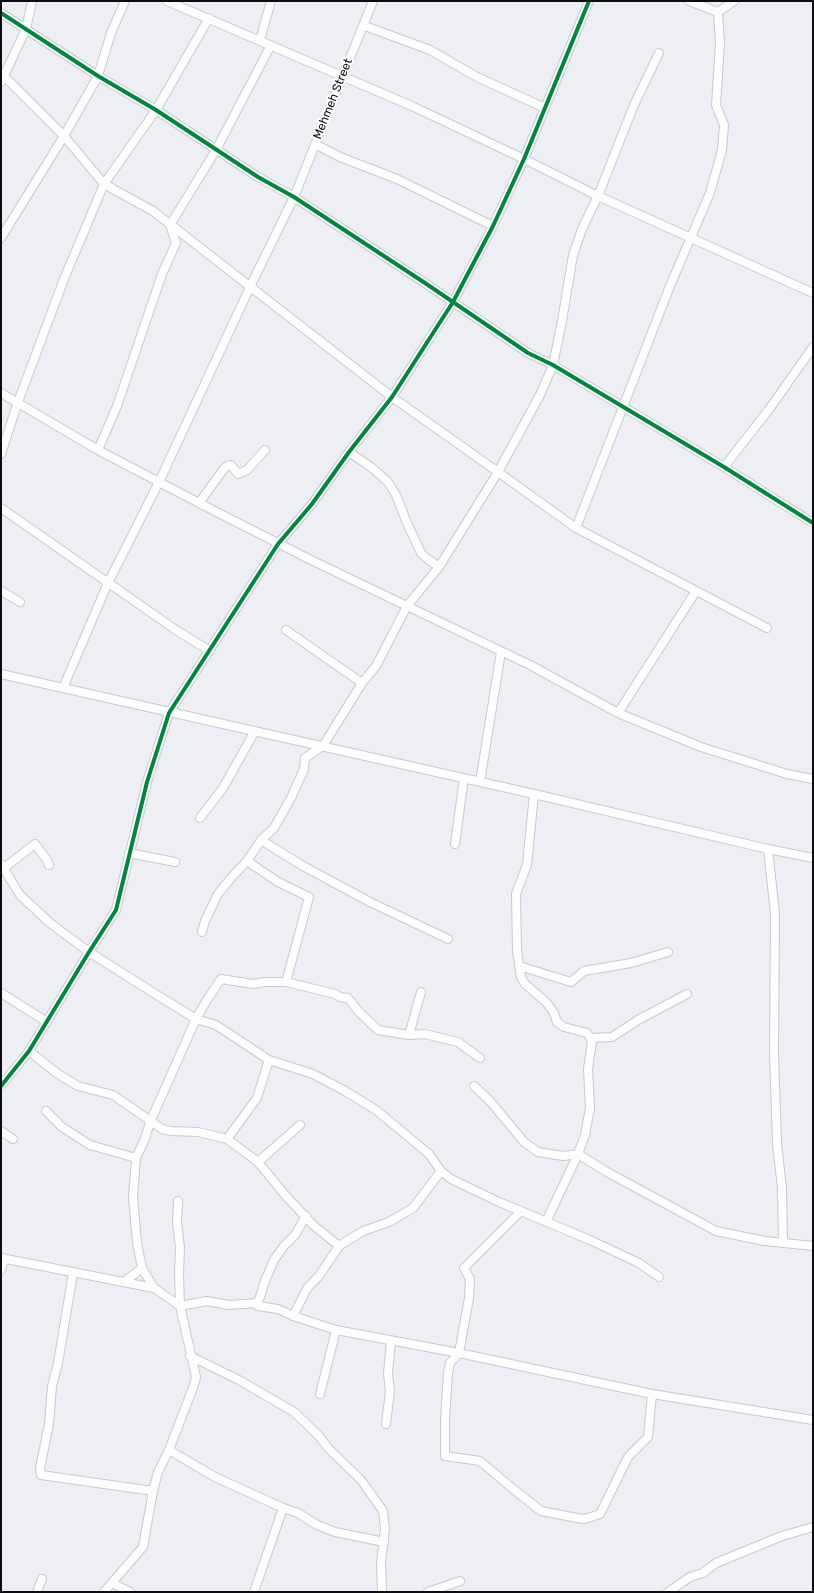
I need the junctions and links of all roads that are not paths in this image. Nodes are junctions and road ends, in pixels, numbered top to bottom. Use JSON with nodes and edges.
{"nodes":[{"id":1,"x":32,"y":1,"type":"edge"},
{"id":2,"x":125,"y":1,"type":"edge"},
{"id":3,"x":167,"y":1,"type":"edge"},
{"id":4,"x":271,"y":1,"type":"edge"},
{"id":5,"x":373,"y":1,"type":"edge"},
{"id":6,"x":589,"y":1,"type":"edge"},
{"id":7,"x":689,"y":1,"type":"edge"},
{"id":8,"x":734,"y":1,"type":"edge"},
{"id":9,"x":718,"y":12,"type":"junction"},
{"id":10,"x":1,"y":13,"type":"edge"},
{"id":11,"x":209,"y":18,"type":"junction"},
{"id":12,"x":365,"y":26,"type":"junction"},
{"id":13,"x":26,"y":29,"type":"junction"},
{"id":14,"x":260,"y":40,"type":"junction"},
{"id":15,"x":271,"y":45,"type":"junction"},
{"id":16,"x":659,"y":53,"type":"dead end"},
{"id":17,"x":98,"y":76,"type":"junction"},
{"id":18,"x":342,"y":76,"type":"junction"},
{"id":19,"x":2,"y":77,"type":"edge"},
{"id":20,"x":545,"y":108,"type":"junction"},
{"id":21,"x":156,"y":110,"type":"junction"},
{"id":22,"x":64,"y":136,"type":"junction"},
{"id":23,"x":315,"y":144,"type":"junction"},
{"id":24,"x":216,"y":150,"type":"junction"},
{"id":25,"x":524,"y":158,"type":"junction"},
{"id":26,"x":104,"y":184,"type":"junction"},
{"id":27,"x":598,"y":196,"type":"junction"},
{"id":28,"x":294,"y":197,"type":"junction"},
{"id":29,"x":170,"y":225,"type":"junction"},
{"id":30,"x":493,"y":226,"type":"junction"},
{"id":31,"x":1,"y":238,"type":"edge"},
{"id":32,"x":690,"y":239,"type":"junction"},
{"id":33,"x":250,"y":287,"type":"junction"},
{"id":34,"x":813,"y":293,"type":"edge"},
{"id":35,"x":453,"y":302,"type":"junction"},
{"id":36,"x":813,"y":347,"type":"edge"},
{"id":37,"x":553,"y":365,"type":"junction"},
{"id":38,"x":1,"y":393,"type":"edge"},
{"id":39,"x":392,"y":397,"type":"junction"},
{"id":40,"x":18,"y":402,"type":"junction"},
{"id":41,"x":624,"y":407,"type":"junction"},
{"id":42,"x":98,"y":450,"type":"junction"},
{"id":43,"x":265,"y":450,"type":"dead end"},
{"id":44,"x":349,"y":452,"type":"junction"},
{"id":45,"x":1,"y":454,"type":"edge"},
{"id":46,"x":724,"y":467,"type":"junction"},
{"id":47,"x":498,"y":472,"type":"junction"},
{"id":48,"x":159,"y":482,"type":"junction"},
{"id":49,"x":199,"y":503,"type":"junction"},
{"id":50,"x":1,"y":508,"type":"edge"},
{"id":51,"x":813,"y":523,"type":"edge"},
{"id":52,"x":576,"y":528,"type":"junction"},
{"id":53,"x":278,"y":544,"type":"junction"},
{"id":54,"x":439,"y":567,"type":"junction"},
{"id":55,"x":108,"y":583,"type":"junction"},
{"id":56,"x":1,"y":591,"type":"edge"},
{"id":57,"x":696,"y":591,"type":"junction"},
{"id":58,"x":20,"y":602,"type":"dead end"},
{"id":59,"x":407,"y":606,"type":"junction"},
{"id":60,"x":767,"y":628,"type":"dead end"},
{"id":61,"x":286,"y":630,"type":"dead end"},
{"id":62,"x":210,"y":651,"type":"junction"},
{"id":63,"x":501,"y":652,"type":"junction"},
{"id":64,"x":1,"y":674,"type":"edge"},
{"id":65,"x":362,"y":683,"type":"junction"},
{"id":66,"x":63,"y":688,"type":"junction"},
{"id":67,"x":169,"y":713,"type":"junction"},
{"id":68,"x":618,"y":713,"type":"junction"},
{"id":69,"x":255,"y":731,"type":"junction"},
{"id":70,"x":323,"y":746,"type":"junction"},
{"id":71,"x":464,"y":778,"type":"junction"},
{"id":72,"x":813,"y":779,"type":"edge"},
{"id":73,"x":480,"y":782,"type":"junction"},
{"id":74,"x":534,"y":794,"type":"junction"},
{"id":75,"x":200,"y":818,"type":"dead end"},
{"id":76,"x":261,"y":840,"type":"junction"},
{"id":77,"x":455,"y":844,"type":"dead end"},
{"id":78,"x":768,"y":849,"type":"junction"},
{"id":79,"x":129,"y":853,"type":"junction"},
{"id":80,"x":813,"y":858,"type":"edge"},
{"id":81,"x":247,"y":861,"type":"junction"},
{"id":82,"x":175,"y":862,"type":"dead end"},
{"id":83,"x":49,"y":865,"type":"dead end"},
{"id":84,"x":3,"y":866,"type":"edge"},
{"id":85,"x":202,"y":932,"type":"dead end"},
{"id":86,"x":448,"y":939,"type":"dead end"},
{"id":87,"x":88,"y":952,"type":"junction"},
{"id":88,"x":668,"y":952,"type":"dead end"},
{"id":89,"x":519,"y":966,"type":"junction"},
{"id":90,"x":286,"y":982,"type":"junction"},
{"id":91,"x":421,"y":992,"type":"dead end"},
{"id":92,"x":1,"y":993,"type":"edge"},
{"id":93,"x":687,"y":994,"type":"dead end"},
{"id":94,"x":196,"y":1019,"type":"junction"},
{"id":95,"x":47,"y":1022,"type":"junction"},
{"id":96,"x":409,"y":1035,"type":"junction"},
{"id":97,"x":591,"y":1038,"type":"junction"},
{"id":98,"x":29,"y":1051,"type":"junction"},
{"id":99,"x":480,"y":1058,"type":"dead end"},
{"id":100,"x":269,"y":1060,"type":"junction"},
{"id":101,"x":1,"y":1086,"type":"edge"},
{"id":102,"x":474,"y":1086,"type":"dead end"},
{"id":103,"x":46,"y":1111,"type":"dead end"},
{"id":104,"x":151,"y":1120,"type":"junction"},
{"id":105,"x":300,"y":1125,"type":"dead end"},
{"id":106,"x":1,"y":1131,"type":"edge"},
{"id":107,"x":14,"y":1139,"type":"dead end"},
{"id":108,"x":227,"y":1140,"type":"junction"},
{"id":109,"x":578,"y":1154,"type":"junction"},
{"id":110,"x":136,"y":1158,"type":"junction"},
{"id":111,"x":258,"y":1162,"type":"junction"},
{"id":112,"x":441,"y":1171,"type":"junction"},
{"id":113,"x":178,"y":1201,"type":"dead end"},
{"id":114,"x":521,"y":1211,"type":"junction"},
{"id":115,"x":306,"y":1216,"type":"junction"},
{"id":116,"x":546,"y":1222,"type":"junction"},
{"id":117,"x":783,"y":1242,"type":"junction"},
{"id":118,"x":339,"y":1246,"type":"junction"},
{"id":119,"x":813,"y":1246,"type":"edge"},
{"id":120,"x":3,"y":1258,"type":"edge"},
{"id":121,"x":142,"y":1268,"type":"junction"},
{"id":122,"x":1,"y":1270,"type":"edge"},
{"id":123,"x":73,"y":1273,"type":"junction"},
{"id":124,"x":659,"y":1277,"type":"dead end"},
{"id":125,"x":124,"y":1282,"type":"junction"},
{"id":126,"x":154,"y":1288,"type":"junction"},
{"id":127,"x":258,"y":1303,"type":"junction"},
{"id":128,"x":180,"y":1306,"type":"junction"},
{"id":129,"x":293,"y":1316,"type":"junction"},
{"id":130,"x":336,"y":1330,"type":"junction"},
{"id":131,"x":392,"y":1341,"type":"junction"},
{"id":132,"x":459,"y":1353,"type":"junction"},
{"id":133,"x":190,"y":1356,"type":"junction"},
{"id":134,"x":320,"y":1394,"type":"dead end"},
{"id":135,"x":652,"y":1394,"type":"junction"},
{"id":136,"x":813,"y":1420,"type":"edge"},
{"id":137,"x":386,"y":1424,"type":"dead end"},
{"id":138,"x":169,"y":1450,"type":"junction"},
{"id":139,"x":153,"y":1491,"type":"junction"},
{"id":140,"x":283,"y":1508,"type":"junction"},
{"id":141,"x":813,"y":1527,"type":"edge"},
{"id":142,"x":384,"y":1542,"type":"junction"},
{"id":143,"x":42,"y":1579,"type":"dead end"},
{"id":144,"x":460,"y":1581,"type":"dead end"},
{"id":145,"x":112,"y":1583,"type":"junction"},
{"id":146,"x":37,"y":1592,"type":"edge"},
{"id":147,"x":104,"y":1592,"type":"edge"},
{"id":148,"x":130,"y":1592,"type":"edge"},
{"id":149,"x":254,"y":1592,"type":"edge"},
{"id":150,"x":384,"y":1592,"type":"edge"},
{"id":151,"x":428,"y":1592,"type":"edge"},
{"id":152,"x":668,"y":1592,"type":"edge"}],
"edges":[{"from":1,"to":13,"type":"street"},
{"from":2,"to":17,"type":"street"},
{"from":3,"to":11,"type":"street"},
{"from":4,"to":14,"type":"street"},
{"from":5,"to":12,"type":"street","name":"Mehmeh Street"},
{"from":6,"to":20,"type":"street"},
{"from":7,"to":9,"type":"street"},
{"from":8,"to":9,"type":"street"},
{"from":9,"to":32,"type":"street"},
{"from":10,"to":13,"type":"street"},
{"from":11,"to":14,"type":"street"},
{"from":11,"to":21,"type":"street"},
{"from":12,"to":18,"type":"street","name":"Mehmeh Street"},
{"from":12,"to":20,"type":"street"},
{"from":13,"to":17,"type":"street"},
{"from":13,"to":19,"type":"street"},
{"from":14,"to":15,"type":"street"},
{"from":15,"to":18,"type":"street"},
{"from":15,"to":24,"type":"street"},
{"from":16,"to":27,"type":"street"},
{"from":17,"to":21,"type":"street"},
{"from":17,"to":22,"type":"street"},
{"from":18,"to":23,"type":"street","name":"Mehmeh Street"},
{"from":18,"to":25,"type":"street"},
{"from":19,"to":22,"type":"street"},
{"from":20,"to":25,"type":"street"},
{"from":21,"to":24,"type":"street"},
{"from":21,"to":26,"type":"street"},
{"from":22,"to":26,"type":"street"},
{"from":22,"to":31,"type":"street"},
{"from":23,"to":28,"type":"street","name":"Mehmeh Street"},
{"from":23,"to":30,"type":"street"},
{"from":24,"to":28,"type":"street"},
{"from":24,"to":29,"type":"street"},
{"from":25,"to":27,"type":"street"},
{"from":25,"to":30,"type":"street"},
{"from":26,"to":29,"type":"street"},
{"from":26,"to":40,"type":"street"},
{"from":27,"to":32,"type":"street"},
{"from":27,"to":37,"type":"street"},
{"from":28,"to":33,"type":"street","name":"Mehmeh Street"},
{"from":28,"to":35,"type":"street"},
{"from":29,"to":33,"type":"street"},
{"from":29,"to":42,"type":"street"},
{"from":30,"to":35,"type":"street"},
{"from":32,"to":34,"type":"street"},
{"from":32,"to":41,"type":"street"},
{"from":33,"to":39,"type":"street"},
{"from":33,"to":48,"type":"street","name":"Mehmeh Street"},
{"from":35,"to":37,"type":"street"},
{"from":35,"to":39,"type":"street"},
{"from":36,"to":46,"type":"street"},
{"from":37,"to":41,"type":"street"},
{"from":37,"to":47,"type":"street"},
{"from":38,"to":40,"type":"street"},
{"from":39,"to":44,"type":"street"},
{"from":39,"to":47,"type":"street"},
{"from":40,"to":42,"type":"street"},
{"from":40,"to":45,"type":"street"},
{"from":41,"to":46,"type":"street"},
{"from":41,"to":52,"type":"street"},
{"from":42,"to":48,"type":"street"},
{"from":43,"to":49,"type":"street"},
{"from":44,"to":53,"type":"street"},
{"from":44,"to":54,"type":"street"},
{"from":46,"to":51,"type":"street"},
{"from":47,"to":52,"type":"street"},
{"from":47,"to":54,"type":"street"},
{"from":48,"to":49,"type":"street"},
{"from":48,"to":55,"type":"street","name":"Mehmeh Street"},
{"from":49,"to":53,"type":"street"},
{"from":50,"to":55,"type":"street"},
{"from":52,"to":57,"type":"street"},
{"from":53,"to":59,"type":"street"},
{"from":53,"to":62,"type":"street"},
{"from":54,"to":59,"type":"street"},
{"from":55,"to":62,"type":"street"},
{"from":55,"to":66,"type":"street","name":"Mehmeh Street"},
{"from":56,"to":58,"type":"street"},
{"from":57,"to":60,"type":"street"},
{"from":57,"to":68,"type":"street"},
{"from":59,"to":63,"type":"street"},
{"from":59,"to":65,"type":"street"},
{"from":61,"to":65,"type":"street"},
{"from":62,"to":67,"type":"street"},
{"from":63,"to":68,"type":"street"},
{"from":63,"to":73,"type":"street"},
{"from":64,"to":66,"type":"street"},
{"from":65,"to":70,"type":"street"},
{"from":66,"to":67,"type":"street"},
{"from":67,"to":69,"type":"street"},
{"from":67,"to":79,"type":"street"},
{"from":68,"to":72,"type":"street"},
{"from":69,"to":70,"type":"street"},
{"from":69,"to":75,"type":"street"},
{"from":70,"to":71,"type":"street"},
{"from":70,"to":76,"type":"street"},
{"from":71,"to":73,"type":"street"},
{"from":71,"to":77,"type":"street"},
{"from":73,"to":74,"type":"street"},
{"from":74,"to":78,"type":"street"},
{"from":74,"to":89,"type":"street"},
{"from":76,"to":81,"type":"street"},
{"from":76,"to":86,"type":"street"},
{"from":78,"to":80,"type":"street"},
{"from":78,"to":117,"type":"street"},
{"from":79,"to":82,"type":"street"},
{"from":79,"to":87,"type":"street"},
{"from":81,"to":85,"type":"street"},
{"from":81,"to":90,"type":"street"},
{"from":83,"to":84,"type":"street"},
{"from":84,"to":87,"type":"street"},
{"from":87,"to":94,"type":"street"},
{"from":87,"to":95,"type":"street"},
{"from":88,"to":89,"type":"street"},
{"from":89,"to":97,"type":"street"},
{"from":90,"to":94,"type":"street"},
{"from":90,"to":96,"type":"street"},
{"from":91,"to":96,"type":"street"},
{"from":92,"to":95,"type":"street"},
{"from":93,"to":97,"type":"street"},
{"from":94,"to":100,"type":"street"},
{"from":94,"to":104,"type":"street"},
{"from":95,"to":98,"type":"street"},
{"from":96,"to":99,"type":"street"},
{"from":97,"to":109,"type":"street"},
{"from":98,"to":101,"type":"street"},
{"from":98,"to":104,"type":"street"},
{"from":100,"to":108,"type":"street"},
{"from":100,"to":112,"type":"street"},
{"from":102,"to":109,"type":"street"},
{"from":103,"to":110,"type":"street"},
{"from":104,"to":108,"type":"street"},
{"from":104,"to":110,"type":"street"},
{"from":105,"to":111,"type":"street"},
{"from":106,"to":107,"type":"street"},
{"from":108,"to":111,"type":"street"},
{"from":109,"to":116,"type":"street"},
{"from":109,"to":117,"type":"street"},
{"from":110,"to":121,"type":"street"},
{"from":111,"to":115,"type":"street"},
{"from":112,"to":114,"type":"street"},
{"from":112,"to":118,"type":"street"},
{"from":113,"to":128,"type":"street"},
{"from":114,"to":116,"type":"street"},
{"from":114,"to":132,"type":"street"},
{"from":115,"to":118,"type":"street"},
{"from":115,"to":127,"type":"street"},
{"from":116,"to":124,"type":"street"},
{"from":117,"to":119,"type":"street"},
{"from":118,"to":129,"type":"street"},
{"from":120,"to":122,"type":"street"},
{"from":120,"to":123,"type":"street"},
{"from":121,"to":125,"type":"street"},
{"from":121,"to":126,"type":"street"},
{"from":123,"to":125,"type":"street"},
{"from":123,"to":139,"type":"street"},
{"from":125,"to":126,"type":"street"},
{"from":126,"to":128,"type":"street"},
{"from":127,"to":128,"type":"street"},
{"from":127,"to":129,"type":"street"},
{"from":128,"to":133,"type":"street"},
{"from":129,"to":130,"type":"street"},
{"from":130,"to":131,"type":"street"},
{"from":130,"to":134,"type":"street"},
{"from":131,"to":132,"type":"street"},
{"from":131,"to":137,"type":"street"},
{"from":132,"to":135,"type":"street"},
{"from":132,"to":135,"type":"street"},
{"from":133,"to":138,"type":"street"},
{"from":133,"to":142,"type":"street"},
{"from":135,"to":136,"type":"street"},
{"from":138,"to":139,"type":"street"},
{"from":138,"to":140,"type":"street"},
{"from":139,"to":145,"type":"street"},
{"from":140,"to":142,"type":"street"},
{"from":140,"to":149,"type":"street"},
{"from":141,"to":152,"type":"street"},
{"from":142,"to":150,"type":"street"},
{"from":143,"to":146,"type":"street"},
{"from":144,"to":151,"type":"street"},
{"from":145,"to":147,"type":"street"},
{"from":145,"to":148,"type":"street"}]}
